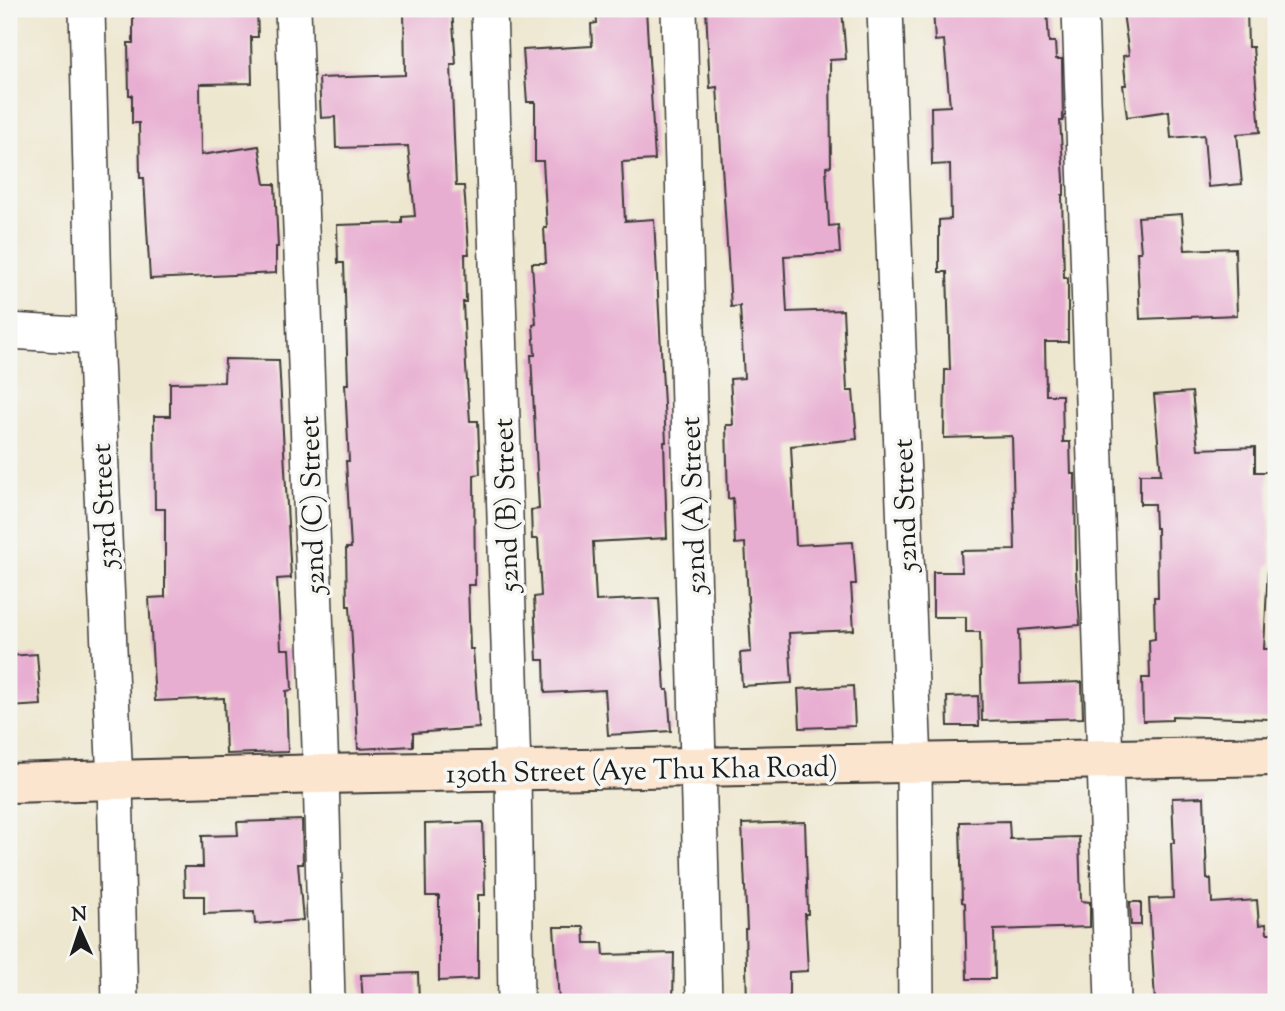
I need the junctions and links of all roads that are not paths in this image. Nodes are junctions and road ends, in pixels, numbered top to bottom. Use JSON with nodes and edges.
{"nodes":[{"id":1,"x":87,"y":9,"type":"edge"},
{"id":2,"x":293,"y":9,"type":"edge"},
{"id":3,"x":489,"y":9,"type":"edge"},
{"id":4,"x":678,"y":9,"type":"edge"},
{"id":5,"x":885,"y":9,"type":"edge"},
{"id":6,"x":1080,"y":9,"type":"edge"},
{"id":7,"x":9,"y":331,"type":"edge"},
{"id":8,"x":95,"y":336,"type":"junction"},
{"id":9,"x":1276,"y":756,"type":"edge"},
{"id":10,"x":1106,"y":759,"type":"junction"},
{"id":11,"x":914,"y":764,"type":"junction"},
{"id":12,"x":699,"y":768,"type":"junction"},
{"id":13,"x":513,"y":771,"type":"junction"},
{"id":14,"x":321,"y":774,"type":"junction"},
{"id":15,"x":115,"y":782,"type":"junction"},
{"id":16,"x":9,"y":783,"type":"edge"},
{"id":17,"x":120,"y":1002,"type":"edge"},
{"id":18,"x":327,"y":1002,"type":"edge"},
{"id":19,"x":516,"y":1002,"type":"edge"},
{"id":20,"x":704,"y":1002,"type":"edge"},
{"id":21,"x":916,"y":1002,"type":"edge"},
{"id":22,"x":1113,"y":1002,"type":"edge"}],
"edges":[{"from":1,"to":8,"type":"street","name":"53rd Street"},
{"from":2,"to":14,"type":"street","name":"52nd (C) Street"},
{"from":3,"to":13,"type":"street","name":"52nd (B) Street"},
{"from":4,"to":12,"type":"street","name":"52nd (A) Street"},
{"from":5,"to":11,"type":"street","name":"52nd Street"},
{"from":6,"to":10,"type":"street"},
{"from":7,"to":8,"type":"street"},
{"from":8,"to":15,"type":"street","name":"53rd Street"},
{"from":9,"to":10,"type":"street","name":"130th Street (Aye Thu Kha Road)"},
{"from":10,"to":11,"type":"street","name":"130th Street (Aye Thu Kha Road)"},
{"from":10,"to":22,"type":"street"},
{"from":11,"to":12,"type":"street","name":"130th Street (Aye Thu Kha Road)"},
{"from":11,"to":21,"type":"street","name":"52nd Street"},
{"from":12,"to":13,"type":"street","name":"130th Street (Aye Thu Kha Road)"},
{"from":12,"to":20,"type":"street","name":"52nd (A) Street"},
{"from":13,"to":14,"type":"street","name":"130th Street (Aye Thu Kha Road)"},
{"from":13,"to":19,"type":"street","name":"52nd (B) Street"},
{"from":14,"to":15,"type":"street","name":"130th Street (Aye Thu Kha Road)"},
{"from":14,"to":18,"type":"street","name":"52nd (C) Street"},
{"from":15,"to":16,"type":"street","name":"130th Street (Aye Thu Kha Road)"},
{"from":15,"to":17,"type":"street","name":"53rd Street"}]}
